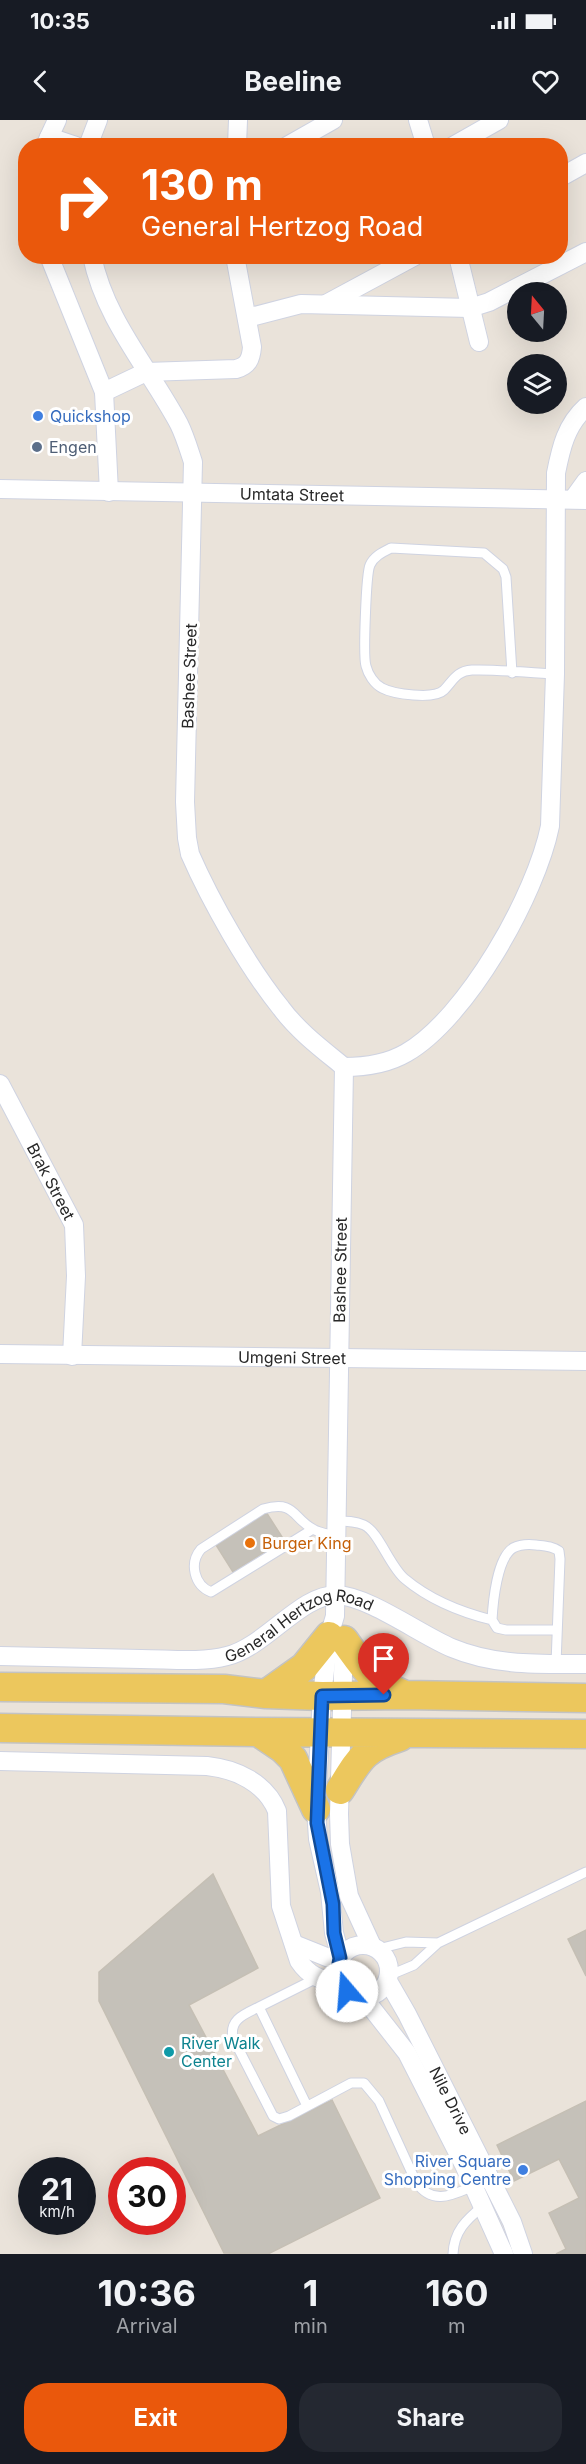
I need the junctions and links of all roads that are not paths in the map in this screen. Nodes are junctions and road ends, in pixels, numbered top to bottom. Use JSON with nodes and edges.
{"nodes":[{"id":1,"x":57,"y":120,"type":"edge"},
{"id":2,"x":98,"y":120,"type":"edge"},
{"id":3,"x":238,"y":120,"type":"edge"},
{"id":4,"x":333,"y":120,"type":"edge"},
{"id":5,"x":418,"y":120,"type":"edge"},
{"id":6,"x":499,"y":120,"type":"edge"},
{"id":7,"x":48,"y":138,"type":"edge"},
{"id":8,"x":91,"y":138,"type":"edge"},
{"id":9,"x":237,"y":138,"type":"edge"},
{"id":10,"x":301,"y":138,"type":"edge"},
{"id":11,"x":424,"y":138,"type":"edge"},
{"id":12,"x":467,"y":138,"type":"edge"},
{"id":13,"x":586,"y":164,"type":"edge"},
{"id":14,"x":568,"y":173,"type":"edge"},
{"id":15,"x":586,"y":252,"type":"edge"},
{"id":16,"x":568,"y":261,"type":"edge"},
{"id":17,"x":51,"y":264,"type":"edge"},
{"id":18,"x":95,"y":264,"type":"edge"},
{"id":19,"x":238,"y":264,"type":"edge"},
{"id":20,"x":400,"y":264,"type":"edge"},
{"id":21,"x":460,"y":264,"type":"edge"},
{"id":22,"x":563,"y":264,"type":"edge"},
{"id":23,"x":324,"y":304,"type":"junction"},
{"id":24,"x":470,"y":308,"type":"junction"},
{"id":25,"x":247,"y":318,"type":"junction"},
{"id":26,"x":479,"y":342,"type":"dead end"},
{"id":27,"x":146,"y":372,"type":"junction"},
{"id":28,"x":104,"y":392,"type":"junction"},
{"id":29,"x":586,"y":407,"type":"edge"},
{"id":30,"x":586,"y":482,"type":"edge"},
{"id":31,"x":0,"y":489,"type":"edge"},
{"id":32,"x":109,"y":492,"type":"junction"},
{"id":33,"x":194,"y":494,"type":"junction"},
{"id":34,"x":572,"y":499,"type":"edge"},
{"id":35,"x":512,"y":673,"type":"junction"},
{"id":36,"x":555,"y":674,"type":"junction"},
{"id":37,"x":344,"y":1067,"type":"junction"},
{"id":38,"x":0,"y":1084,"type":"edge"},
{"id":39,"x":0,"y":1354,"type":"edge"},
{"id":40,"x":72,"y":1356,"type":"junction"},
{"id":41,"x":339,"y":1357,"type":"junction"},
{"id":42,"x":586,"y":1361,"type":"edge"},
{"id":43,"x":336,"y":1528,"type":"junction"},
{"id":44,"x":313,"y":1529,"type":"junction"},
{"id":45,"x":335,"y":1595,"type":"junction"},
{"id":46,"x":492,"y":1620,"type":"junction"},
{"id":47,"x":557,"y":1630,"type":"junction"},
{"id":48,"x":336,"y":1631,"type":"junction"},
{"id":49,"x":0,"y":1656,"type":"edge"},
{"id":50,"x":556,"y":1664,"type":"junction"},
{"id":51,"x":586,"y":1664,"type":"edge"},
{"id":52,"x":0,"y":1687,"type":"edge"},
{"id":53,"x":266,"y":1694,"type":"junction"},
{"id":54,"x":405,"y":1695,"type":"junction"},
{"id":55,"x":333,"y":1696,"type":"junction"},
{"id":56,"x":586,"y":1698,"type":"edge"},
{"id":57,"x":0,"y":1728,"type":"edge"},
{"id":58,"x":258,"y":1732,"type":"junction"},
{"id":59,"x":332,"y":1732,"type":"junction"},
{"id":60,"x":413,"y":1732,"type":"junction"},
{"id":61,"x":586,"y":1734,"type":"edge"},
{"id":62,"x":0,"y":1761,"type":"edge"},
{"id":63,"x":340,"y":1790,"type":"junction"},
{"id":64,"x":316,"y":1809,"type":"junction"},
{"id":65,"x":586,"y":1872,"type":"edge"},
{"id":66,"x":438,"y":1943,"type":"junction"},
{"id":67,"x":294,"y":1944,"type":"junction"},
{"id":68,"x":375,"y":1948,"type":"junction"},
{"id":69,"x":340,"y":1960,"type":"junction"},
{"id":70,"x":317,"y":1978,"type":"junction"},
{"id":71,"x":389,"y":1978,"type":"junction"},
{"id":72,"x":339,"y":1981,"type":"junction"},
{"id":73,"x":363,"y":1997,"type":"junction"},
{"id":74,"x":260,"y":2007,"type":"junction"},
{"id":75,"x":307,"y":2106,"type":"junction"},
{"id":76,"x":482,"y":2183,"type":"junction"},
{"id":77,"x":483,"y":2206,"type":"junction"},
{"id":78,"x":453,"y":2254,"type":"edge"},
{"id":79,"x":504,"y":2254,"type":"edge"},
{"id":80,"x":523,"y":2254,"type":"edge"}],
"edges":[{"from":1,"to":7,"type":"street"},
{"from":2,"to":8,"type":"street"},
{"from":3,"to":9,"type":"street"},
{"from":4,"to":10,"type":"street"},
{"from":5,"to":11,"type":"street"},
{"from":6,"to":12,"type":"street"},
{"from":13,"to":14,"type":"street"},
{"from":15,"to":16,"type":"street"},
{"from":17,"to":28,"type":"street"},
{"from":18,"to":27,"type":"street","name":"Bashee Street"},
{"from":19,"to":25,"type":"street"},
{"from":20,"to":23,"type":"street"},
{"from":21,"to":24,"type":"street"},
{"from":22,"to":24,"type":"street"},
{"from":23,"to":24,"type":"street"},
{"from":23,"to":25,"type":"street"},
{"from":24,"to":26,"type":"street"},
{"from":25,"to":27,"type":"street"},
{"from":27,"to":28,"type":"street"},
{"from":27,"to":33,"type":"street","name":"Bashee Street"},
{"from":28,"to":32,"type":"street"},
{"from":29,"to":34,"type":"street"},
{"from":30,"to":34,"type":"street"},
{"from":31,"to":32,"type":"street","name":"Umtata Street"},
{"from":32,"to":33,"type":"street","name":"Umtata Street"},
{"from":33,"to":34,"type":"street","name":"Umtata Street"},
{"from":33,"to":37,"type":"street","name":"Bashee Street"},
{"from":34,"to":36,"type":"street"},
{"from":35,"to":35,"type":"lane"},
{"from":35,"to":36,"type":"lane"},
{"from":36,"to":37,"type":"street"},
{"from":37,"to":41,"type":"street","name":"Bashee Street"},
{"from":38,"to":40,"type":"street","name":"Brak Street"},
{"from":39,"to":40,"type":"street","name":"Umgeni Street"},
{"from":40,"to":41,"type":"street","name":"Umgeni Street"},
{"from":41,"to":42,"type":"street","name":"Umgeni Street"},
{"from":41,"to":43,"type":"street","name":"Bashee Street"},
{"from":43,"to":44,"type":"lane"},
{"from":43,"to":45,"type":"street","name":"Bashee Street"},
{"from":43,"to":46,"type":"lane"},
{"from":44,"to":44,"type":"lane"},
{"from":45,"to":48,"type":"street","name":"Bashee Street"},
{"from":45,"to":49,"type":"street","name":"General Hertzog Road"},
{"from":45,"to":50,"type":"street","name":"General Hertzog Road"},
{"from":46,"to":47,"type":"lane"},
{"from":46,"to":47,"type":"lane"},
{"from":47,"to":50,"type":"lane"},
{"from":48,"to":53,"type":"main road"},
{"from":48,"to":54,"type":"main road"},
{"from":48,"to":55,"type":"street","name":"Bashee Street"},
{"from":50,"to":51,"type":"street","name":"General Hertzog Road"},
{"from":52,"to":53,"type":"main road","name":"General Hertzog Road"},
{"from":53,"to":55,"type":"main road","name":"General Hertzog Road"},
{"from":54,"to":55,"type":"main road","name":"General Hertzog Road"},
{"from":54,"to":56,"type":"main road","name":"General Hertzog Road"},
{"from":55,"to":59,"type":"street","name":"Nile Drive"},
{"from":57,"to":58,"type":"main road"},
{"from":58,"to":59,"type":"main road"},
{"from":58,"to":64,"type":"main road"},
{"from":59,"to":60,"type":"main road"},
{"from":59,"to":63,"type":"street","name":"Nile Drive"},
{"from":59,"to":64,"type":"street","name":"Nile Drive"},
{"from":60,"to":61,"type":"main road"},
{"from":60,"to":63,"type":"main road"},
{"from":62,"to":67,"type":"street"},
{"from":63,"to":68,"type":"street","name":"Nile Drive"},
{"from":64,"to":69,"type":"street","name":"Nile Drive"},
{"from":65,"to":66,"type":"lane"},
{"from":66,"to":68,"type":"lane"},
{"from":66,"to":71,"type":"lane"},
{"from":67,"to":69,"type":"street"},
{"from":67,"to":70,"type":"street"},
{"from":68,"to":69,"type":"street"},
{"from":68,"to":71,"type":"street","name":"Nile Drive"},
{"from":69,"to":72,"type":"street","name":"Nile Drive"},
{"from":70,"to":72,"type":"street"},
{"from":70,"to":74,"type":"lane"},
{"from":71,"to":73,"type":"street"},
{"from":71,"to":76,"type":"street","name":"Nile Drive"},
{"from":72,"to":73,"type":"street","name":"Nile Drive"},
{"from":73,"to":76,"type":"street","name":"Nile Drive"},
{"from":74,"to":75,"type":"lane"},
{"from":74,"to":75,"type":"lane"},
{"from":75,"to":76,"type":"lane"},
{"from":76,"to":77,"type":"street","name":"Nile Drive"},
{"from":76,"to":80,"type":"street","name":"Nile Drive"},
{"from":77,"to":78,"type":"lane"},
{"from":77,"to":79,"type":"street","name":"Nile Drive"}]}
